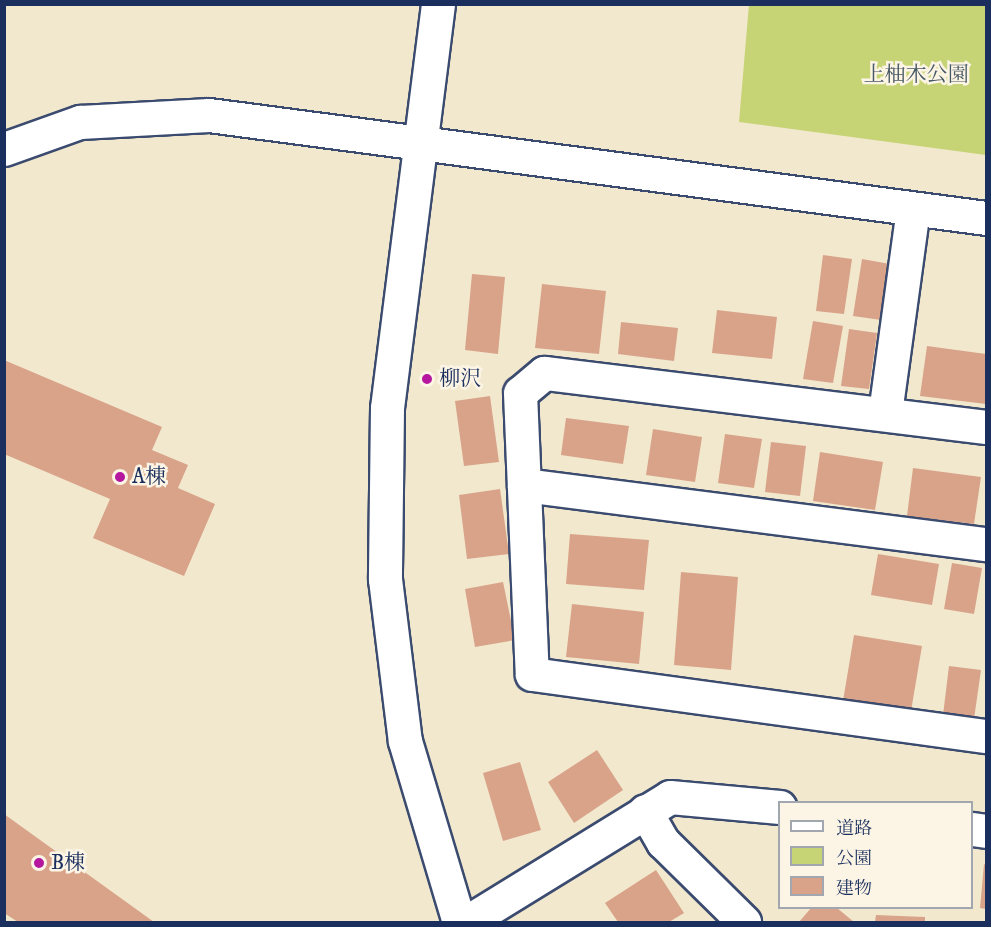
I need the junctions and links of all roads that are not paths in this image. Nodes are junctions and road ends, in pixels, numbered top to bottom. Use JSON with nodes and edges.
{"nodes":[{"id":1,"x":438,"y":4,"type":"edge"},
{"id":2,"x":421,"y":143,"type":"junction"},
{"id":3,"x":4,"y":149,"type":"edge"},
{"id":4,"x":913,"y":209,"type":"junction"},
{"id":5,"x":987,"y":218,"type":"edge"},
{"id":6,"x":885,"y":413,"type":"junction"},
{"id":7,"x":987,"y":427,"type":"edge"},
{"id":8,"x":524,"y":485,"type":"junction"},
{"id":9,"x":987,"y":544,"type":"edge"},
{"id":10,"x":987,"y":736,"type":"edge"},
{"id":11,"x":778,"y":807,"type":"edge"},
{"id":12,"x":645,"y":811,"type":"junction"},
{"id":13,"x":459,"y":922,"type":"edge"},
{"id":14,"x":466,"y":922,"type":"edge"},
{"id":15,"x":744,"y":922,"type":"edge"}],
"edges":[{"from":1,"to":2,"type":"street"},
{"from":2,"to":3,"type":"street"},
{"from":2,"to":4,"type":"street"},
{"from":2,"to":13,"type":"street"},
{"from":4,"to":5,"type":"street"},
{"from":4,"to":6,"type":"street"},
{"from":6,"to":7,"type":"street"},
{"from":6,"to":8,"type":"street"},
{"from":8,"to":9,"type":"street"},
{"from":8,"to":10,"type":"street"},
{"from":11,"to":12,"type":"street"},
{"from":12,"to":14,"type":"street"},
{"from":12,"to":15,"type":"street"}]}
